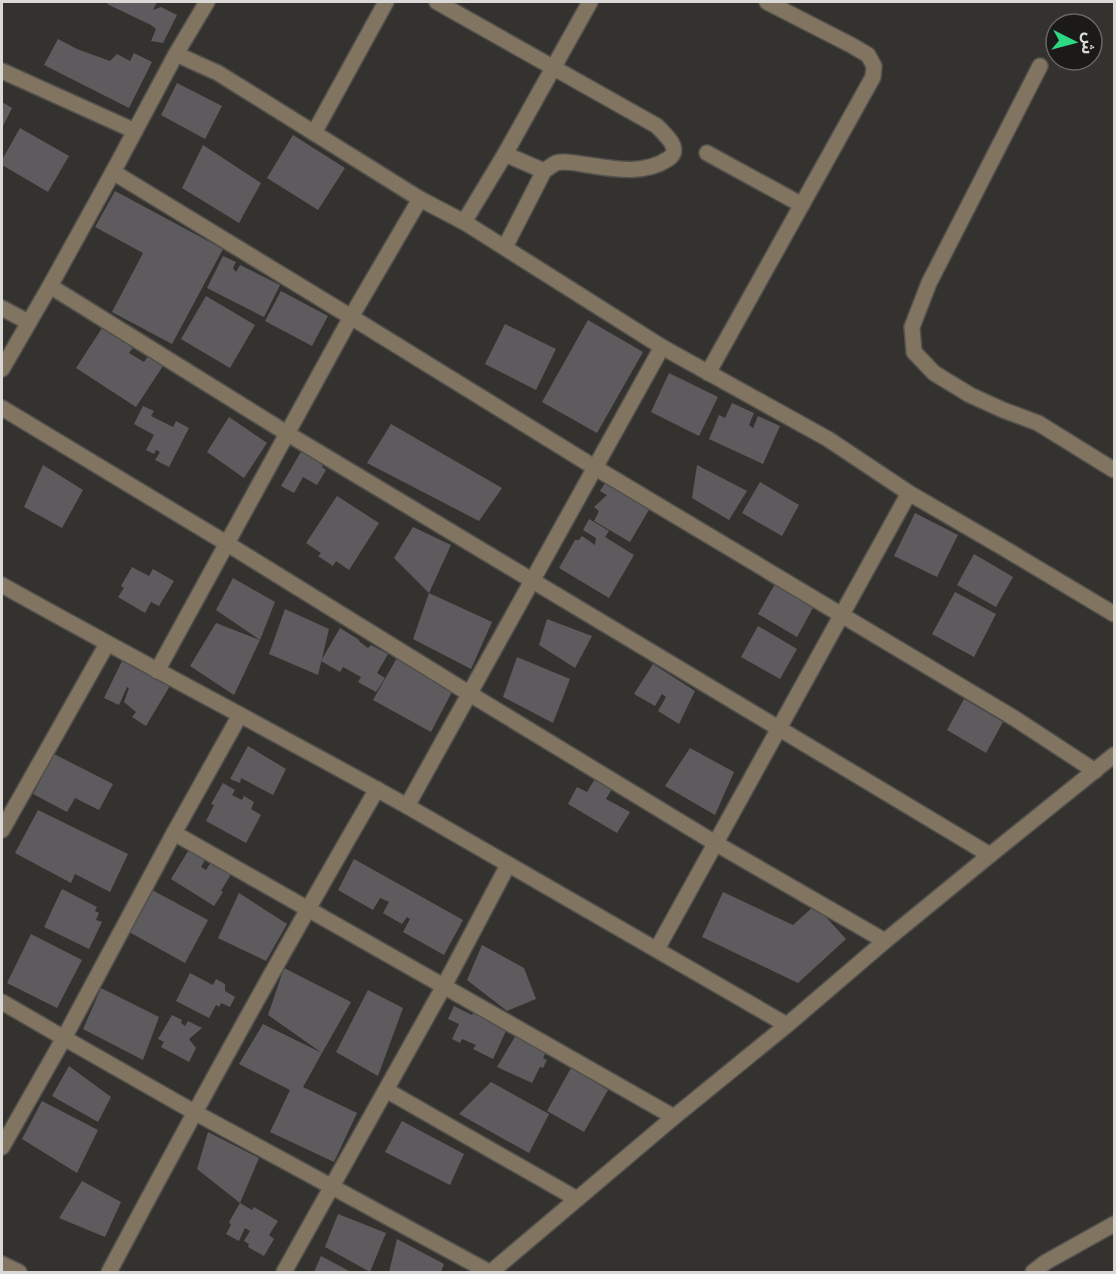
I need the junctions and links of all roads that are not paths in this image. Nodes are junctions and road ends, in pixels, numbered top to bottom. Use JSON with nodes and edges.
{"nodes":[{"id":1,"x":207,"y":2,"type":"edge"},
{"id":2,"x":386,"y":2,"type":"edge"},
{"id":3,"x":437,"y":2,"type":"edge"},
{"id":4,"x":590,"y":2,"type":"edge"},
{"id":5,"x":767,"y":2,"type":"edge"},
{"id":6,"x":176,"y":54,"type":"junction"},
{"id":7,"x":1040,"y":66,"type":"dead end"},
{"id":8,"x":554,"y":67,"type":"junction"},
{"id":9,"x":2,"y":71,"type":"edge"},
{"id":10,"x":135,"y":131,"type":"junction"},
{"id":11,"x":314,"y":133,"type":"junction"},
{"id":12,"x":707,"y":153,"type":"dead end"},
{"id":13,"x":505,"y":154,"type":"junction"},
{"id":14,"x":544,"y":171,"type":"junction"},
{"id":15,"x":112,"y":172,"type":"junction"},
{"id":16,"x":420,"y":199,"type":"junction"},
{"id":17,"x":802,"y":205,"type":"junction"},
{"id":18,"x":464,"y":222,"type":"junction"},
{"id":19,"x":504,"y":247,"type":"junction"},
{"id":20,"x":50,"y":286,"type":"junction"},
{"id":21,"x":2,"y":308,"type":"edge"},
{"id":22,"x":351,"y":317,"type":"junction"},
{"id":23,"x":28,"y":322,"type":"junction"},
{"id":24,"x":662,"y":347,"type":"junction"},
{"id":25,"x":2,"y":369,"type":"edge"},
{"id":26,"x":708,"y":373,"type":"junction"},
{"id":27,"x":2,"y":408,"type":"edge"},
{"id":28,"x":288,"y":434,"type":"junction"},
{"id":29,"x":594,"y":467,"type":"junction"},
{"id":30,"x":1114,"y":470,"type":"edge"},
{"id":31,"x":909,"y":493,"type":"junction"},
{"id":32,"x":226,"y":543,"type":"junction"},
{"id":33,"x":533,"y":581,"type":"junction"},
{"id":34,"x":2,"y":585,"type":"edge"},
{"id":35,"x":1114,"y":614,"type":"edge"},
{"id":36,"x":842,"y":615,"type":"junction"},
{"id":37,"x":107,"y":644,"type":"junction"},
{"id":38,"x":157,"y":671,"type":"junction"},
{"id":39,"x":470,"y":694,"type":"junction"},
{"id":40,"x":240,"y":715,"type":"junction"},
{"id":41,"x":778,"y":728,"type":"junction"},
{"id":42,"x":1114,"y":755,"type":"edge"},
{"id":43,"x":1095,"y":771,"type":"junction"},
{"id":44,"x":377,"y":789,"type":"junction"},
{"id":45,"x":407,"y":806,"type":"junction"},
{"id":46,"x":2,"y":830,"type":"edge"},
{"id":47,"x":174,"y":833,"type":"junction"},
{"id":48,"x":715,"y":843,"type":"junction"},
{"id":49,"x":990,"y":855,"type":"junction"},
{"id":50,"x":508,"y":864,"type":"junction"},
{"id":51,"x":307,"y":909,"type":"junction"},
{"id":52,"x":885,"y":941,"type":"junction"},
{"id":53,"x":657,"y":949,"type":"junction"},
{"id":54,"x":444,"y":986,"type":"junction"},
{"id":55,"x":2,"y":1002,"type":"edge"},
{"id":56,"x":787,"y":1025,"type":"junction"},
{"id":57,"x":64,"y":1038,"type":"junction"},
{"id":58,"x":386,"y":1090,"type":"junction"},
{"id":59,"x":194,"y":1112,"type":"junction"},
{"id":60,"x":674,"y":1117,"type":"junction"},
{"id":61,"x":2,"y":1147,"type":"edge"},
{"id":62,"x":332,"y":1188,"type":"junction"},
{"id":63,"x":577,"y":1199,"type":"junction"},
{"id":64,"x":1114,"y":1224,"type":"edge"},
{"id":65,"x":2,"y":1264,"type":"edge"},
{"id":66,"x":19,"y":1272,"type":"edge"},
{"id":67,"x":109,"y":1272,"type":"edge"},
{"id":68,"x":284,"y":1272,"type":"edge"},
{"id":69,"x":490,"y":1272,"type":"edge"},
{"id":70,"x":1033,"y":1272,"type":"edge"}],
"edges":[{"from":1,"to":6,"type":"street"},
{"from":2,"to":11,"type":"street"},
{"from":3,"to":8,"type":"street"},
{"from":4,"to":8,"type":"street"},
{"from":5,"to":17,"type":"street"},
{"from":6,"to":10,"type":"street"},
{"from":6,"to":11,"type":"street"},
{"from":7,"to":30,"type":"street"},
{"from":8,"to":13,"type":"street"},
{"from":8,"to":14,"type":"street"},
{"from":9,"to":10,"type":"street"},
{"from":10,"to":15,"type":"street"},
{"from":11,"to":16,"type":"street"},
{"from":12,"to":17,"type":"street"},
{"from":13,"to":14,"type":"street"},
{"from":13,"to":18,"type":"street"},
{"from":14,"to":19,"type":"street"},
{"from":15,"to":20,"type":"street"},
{"from":15,"to":22,"type":"street"},
{"from":16,"to":18,"type":"street"},
{"from":16,"to":22,"type":"street"},
{"from":17,"to":26,"type":"street"},
{"from":18,"to":19,"type":"street"},
{"from":19,"to":24,"type":"street"},
{"from":20,"to":23,"type":"street"},
{"from":20,"to":28,"type":"street"},
{"from":21,"to":23,"type":"street"},
{"from":22,"to":28,"type":"street"},
{"from":22,"to":29,"type":"street"},
{"from":23,"to":25,"type":"street"},
{"from":24,"to":26,"type":"street"},
{"from":24,"to":29,"type":"street"},
{"from":26,"to":31,"type":"street"},
{"from":27,"to":32,"type":"street"},
{"from":28,"to":32,"type":"street"},
{"from":28,"to":33,"type":"street"},
{"from":29,"to":33,"type":"street"},
{"from":29,"to":36,"type":"street"},
{"from":31,"to":35,"type":"street"},
{"from":31,"to":36,"type":"street"},
{"from":32,"to":38,"type":"street"},
{"from":32,"to":39,"type":"street"},
{"from":33,"to":39,"type":"street"},
{"from":33,"to":41,"type":"street"},
{"from":34,"to":37,"type":"street"},
{"from":36,"to":41,"type":"street"},
{"from":36,"to":43,"type":"street"},
{"from":37,"to":38,"type":"street"},
{"from":37,"to":46,"type":"street"},
{"from":38,"to":40,"type":"street"},
{"from":39,"to":45,"type":"street"},
{"from":39,"to":48,"type":"street"},
{"from":40,"to":44,"type":"street"},
{"from":40,"to":47,"type":"street"},
{"from":41,"to":48,"type":"street"},
{"from":41,"to":49,"type":"street"},
{"from":42,"to":43,"type":"street"},
{"from":43,"to":49,"type":"street"},
{"from":44,"to":45,"type":"street"},
{"from":44,"to":51,"type":"street"},
{"from":45,"to":50,"type":"street"},
{"from":47,"to":51,"type":"street"},
{"from":47,"to":57,"type":"street"},
{"from":48,"to":52,"type":"street"},
{"from":48,"to":53,"type":"street"},
{"from":49,"to":52,"type":"street"},
{"from":50,"to":53,"type":"street"},
{"from":50,"to":54,"type":"street"},
{"from":51,"to":54,"type":"street"},
{"from":51,"to":59,"type":"street"},
{"from":52,"to":56,"type":"street"},
{"from":53,"to":56,"type":"street"},
{"from":54,"to":58,"type":"street"},
{"from":54,"to":60,"type":"street"},
{"from":55,"to":57,"type":"street"},
{"from":56,"to":60,"type":"street"},
{"from":57,"to":59,"type":"street"},
{"from":57,"to":61,"type":"street"},
{"from":58,"to":62,"type":"street"},
{"from":58,"to":63,"type":"street"},
{"from":59,"to":62,"type":"street"},
{"from":59,"to":67,"type":"street"},
{"from":60,"to":63,"type":"street"},
{"from":62,"to":68,"type":"street"},
{"from":62,"to":69,"type":"street"},
{"from":63,"to":69,"type":"street"},
{"from":64,"to":70,"type":"street"},
{"from":65,"to":66,"type":"street"}]}
